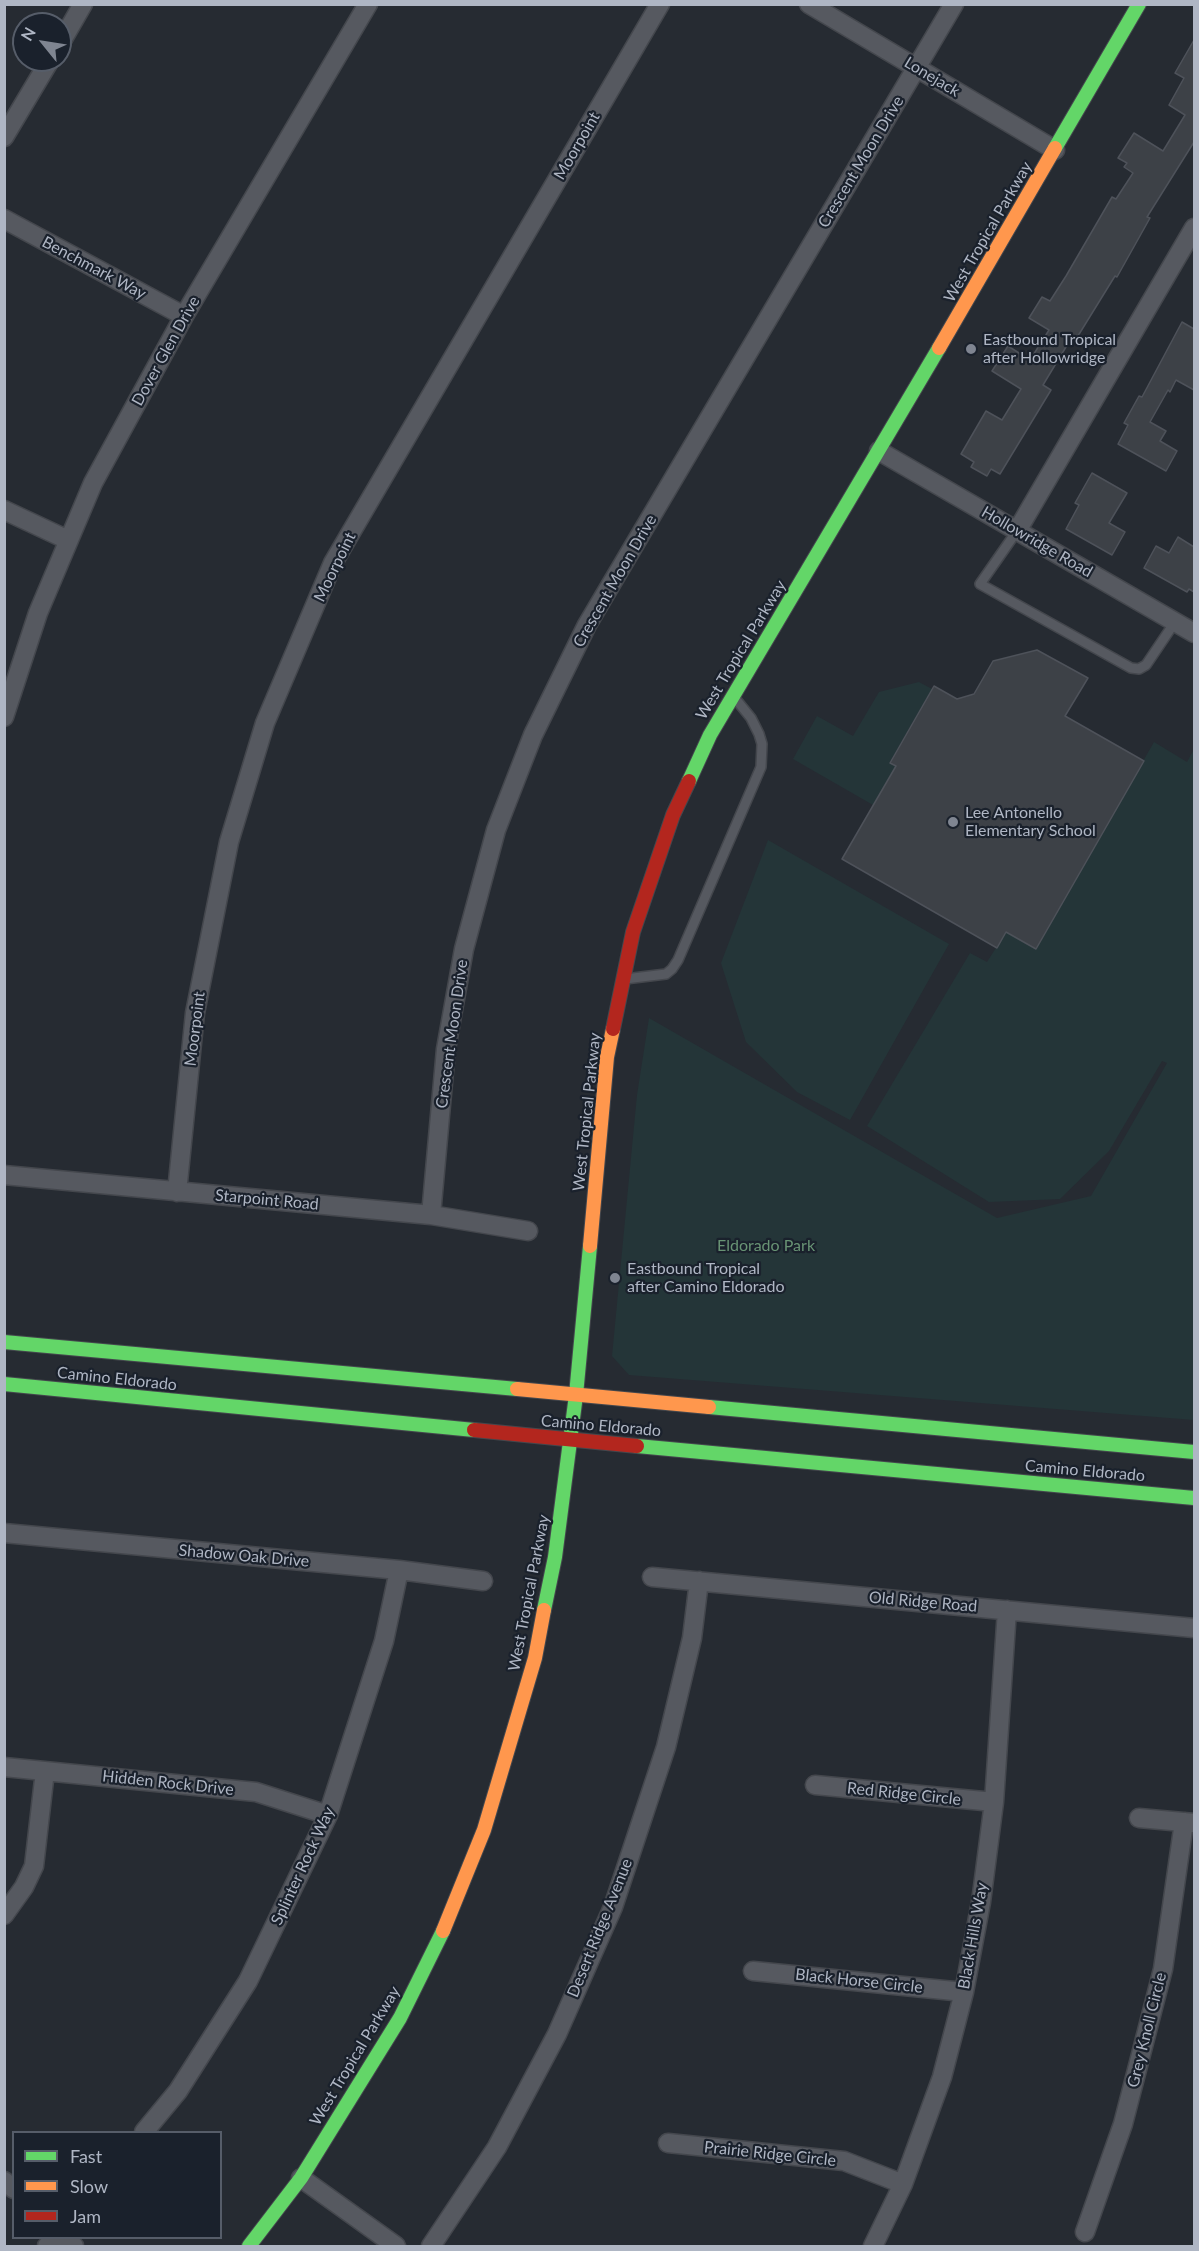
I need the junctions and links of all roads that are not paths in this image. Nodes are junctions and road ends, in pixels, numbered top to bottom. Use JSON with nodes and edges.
{"nodes":[{"id":1,"x":83,"y":4,"type":"edge"},
{"id":2,"x":368,"y":4,"type":"edge"},
{"id":3,"x":660,"y":4,"type":"edge"},
{"id":4,"x":809,"y":4,"type":"edge"},
{"id":5,"x":954,"y":4,"type":"edge"},
{"id":6,"x":1139,"y":4,"type":"edge"},
{"id":7,"x":72,"y":23,"type":"edge"},
{"id":8,"x":916,"y":68,"type":"junction"},
{"id":9,"x":43,"y":72,"type":"edge"},
{"id":10,"x":4,"y":137,"type":"edge"},
{"id":11,"x":1055,"y":150,"type":"junction"},
{"id":12,"x":4,"y":219,"type":"edge"},
{"id":13,"x":1194,"y":228,"type":"edge"},
{"id":14,"x":184,"y":316,"type":"junction"},
{"id":15,"x":879,"y":451,"type":"junction"},
{"id":16,"x":4,"y":510,"type":"edge"},
{"id":17,"x":1017,"y":531,"type":"junction"},
{"id":18,"x":68,"y":540,"type":"junction"},
{"id":19,"x":1175,"y":622,"type":"junction"},
{"id":20,"x":1194,"y":633,"type":"edge"},
{"id":21,"x":733,"y":696,"type":"junction"},
{"id":22,"x":4,"y":717,"type":"edge"},
{"id":23,"x":623,"y":980,"type":"junction"},
{"id":24,"x":4,"y":1175,"type":"edge"},
{"id":25,"x":177,"y":1192,"type":"junction"},
{"id":26,"x":431,"y":1215,"type":"junction"},
{"id":27,"x":528,"y":1231,"type":"dead end"},
{"id":28,"x":4,"y":1342,"type":"edge"},
{"id":29,"x":4,"y":1384,"type":"edge"},
{"id":30,"x":576,"y":1395,"type":"junction"},
{"id":31,"x":571,"y":1440,"type":"junction"},
{"id":32,"x":1194,"y":1452,"type":"edge"},
{"id":33,"x":1194,"y":1498,"type":"edge"},
{"id":34,"x":4,"y":1533,"type":"edge"},
{"id":35,"x":399,"y":1570,"type":"junction"},
{"id":36,"x":652,"y":1577,"type":"dead end"},
{"id":37,"x":483,"y":1581,"type":"dead end"},
{"id":38,"x":699,"y":1581,"type":"junction"},
{"id":39,"x":1007,"y":1610,"type":"junction"},
{"id":40,"x":1194,"y":1628,"type":"edge"},
{"id":41,"x":4,"y":1767,"type":"edge"},
{"id":42,"x":45,"y":1771,"type":"junction"},
{"id":43,"x":815,"y":1785,"type":"dead end"},
{"id":44,"x":993,"y":1802,"type":"junction"},
{"id":45,"x":328,"y":1815,"type":"junction"},
{"id":46,"x":1139,"y":1818,"type":"dead end"},
{"id":47,"x":1189,"y":1823,"type":"edge"},
{"id":48,"x":4,"y":1915,"type":"edge"},
{"id":49,"x":753,"y":1971,"type":"dead end"},
{"id":50,"x":964,"y":1992,"type":"junction"},
{"id":51,"x":146,"y":2131,"type":"edge"},
{"id":52,"x":668,"y":2143,"type":"dead end"},
{"id":53,"x":301,"y":2178,"type":"junction"},
{"id":54,"x":903,"y":2184,"type":"junction"},
{"id":55,"x":1085,"y":2232,"type":"dead end"},
{"id":56,"x":249,"y":2247,"type":"edge"},
{"id":57,"x":396,"y":2247,"type":"edge"},
{"id":58,"x":431,"y":2247,"type":"edge"},
{"id":59,"x":873,"y":2247,"type":"edge"}],
"edges":[{"from":1,"to":7,"type":"street"},
{"from":2,"to":14,"type":"street","name":"Dover Glen Drive"},
{"from":3,"to":25,"type":"street","name":"Moorpoint"},
{"from":4,"to":8,"type":"street","name":"Lonejack"},
{"from":5,"to":8,"type":"street","name":"Crescent Moon Drive"},
{"from":6,"to":11,"type":"main road","name":"West Tropical Parkway"},
{"from":8,"to":11,"type":"street","name":"Lonejack"},
{"from":8,"to":26,"type":"street","name":"Crescent Moon Drive"},
{"from":9,"to":10,"type":"street"},
{"from":11,"to":15,"type":"main road","name":"West Tropical Parkway"},
{"from":12,"to":14,"type":"street","name":"Benchmark Way"},
{"from":13,"to":17,"type":"street"},
{"from":14,"to":18,"type":"street","name":"Dover Glen Drive"},
{"from":15,"to":17,"type":"street","name":"Hollowridge Road"},
{"from":15,"to":21,"type":"main road","name":"West Tropical Parkway"},
{"from":16,"to":18,"type":"street"},
{"from":17,"to":19,"type":"street","name":"Hollowridge Road"},
{"from":17,"to":19,"type":"lane"},
{"from":18,"to":22,"type":"street","name":"Dover Glen Drive"},
{"from":19,"to":20,"type":"street","name":"Hollowridge Road"},
{"from":21,"to":23,"type":"main road","name":"West Tropical Parkway"},
{"from":21,"to":23,"type":"lane"},
{"from":23,"to":30,"type":"main road","name":"West Tropical Parkway"},
{"from":24,"to":25,"type":"street","name":"Starpoint Road"},
{"from":25,"to":26,"type":"street","name":"Starpoint Road"},
{"from":26,"to":27,"type":"street","name":"Starpoint Road"},
{"from":28,"to":30,"type":"main road","name":"Camino Eldorado"},
{"from":29,"to":31,"type":"main road","name":"Camino Eldorado"},
{"from":30,"to":31,"type":"main road","name":"West Tropical Parkway"},
{"from":30,"to":32,"type":"main road","name":"Camino Eldorado"},
{"from":31,"to":33,"type":"main road","name":"Camino Eldorado"},
{"from":31,"to":53,"type":"main road","name":"West Tropical Parkway"},
{"from":34,"to":35,"type":"street","name":"Shadow Oak Drive"},
{"from":35,"to":37,"type":"street","name":"Shadow Oak Drive"},
{"from":35,"to":45,"type":"street","name":"Splinter Rock Way"},
{"from":36,"to":38,"type":"street","name":"Old Ridge Road"},
{"from":38,"to":39,"type":"street","name":"Old Ridge Road"},
{"from":38,"to":58,"type":"street","name":"Desert Ridge Avenue"},
{"from":39,"to":40,"type":"street","name":"Old Ridge Road"},
{"from":39,"to":44,"type":"street","name":"Black Hills Way"},
{"from":41,"to":42,"type":"street","name":"Hidden Rock Drive"},
{"from":42,"to":45,"type":"street","name":"Hidden Rock Drive"},
{"from":42,"to":48,"type":"street"},
{"from":43,"to":44,"type":"street","name":"Red Ridge Circle"},
{"from":44,"to":50,"type":"street","name":"Black Hills Way"},
{"from":45,"to":51,"type":"street","name":"Splinter Rock Way"},
{"from":46,"to":47,"type":"street"},
{"from":47,"to":55,"type":"street","name":"Grey Knoll Circle"},
{"from":49,"to":50,"type":"street","name":"Black Horse Circle"},
{"from":50,"to":54,"type":"street","name":"Black Hills Way"},
{"from":52,"to":54,"type":"street","name":"Prairie Ridge Circle"},
{"from":53,"to":56,"type":"main road","name":"West Tropical Parkway"},
{"from":53,"to":57,"type":"street"},
{"from":54,"to":59,"type":"street","name":"Black Hills Way"}]}
